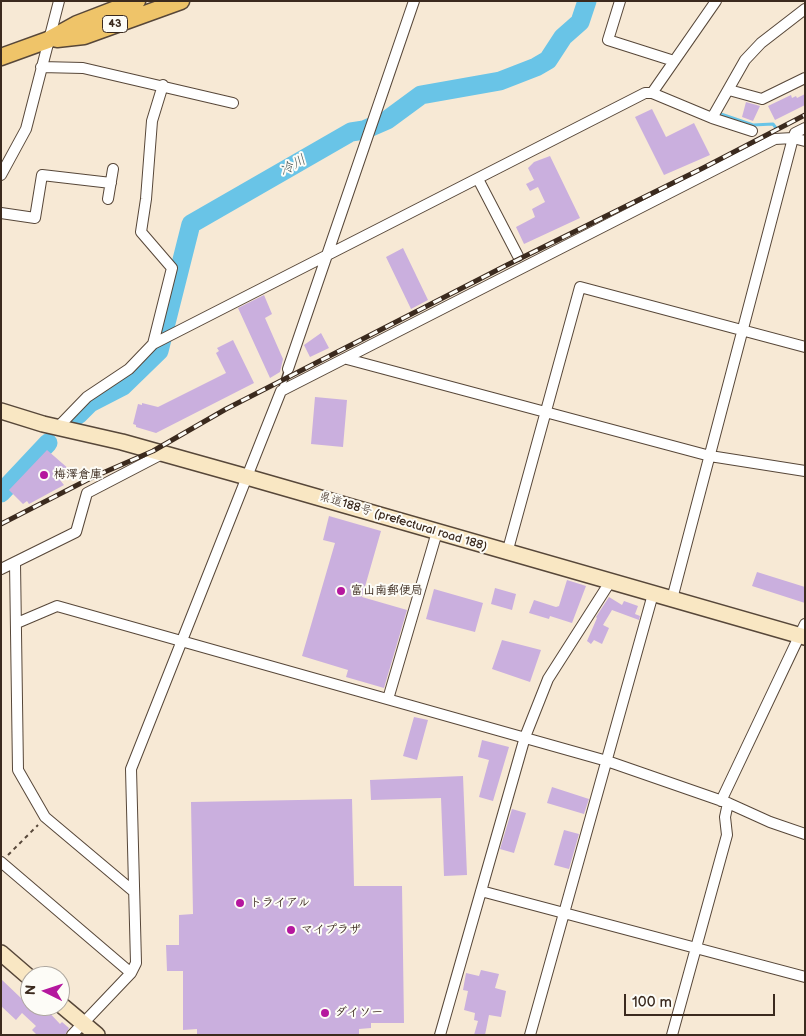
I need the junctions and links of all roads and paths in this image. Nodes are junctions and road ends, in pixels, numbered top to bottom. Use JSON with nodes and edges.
{"nodes":[{"id":1,"x":59,"y":1,"type":"edge"},
{"id":2,"x":137,"y":1,"type":"edge"},
{"id":3,"x":181,"y":1,"type":"edge"},
{"id":4,"x":414,"y":1,"type":"edge"},
{"id":5,"x":620,"y":1,"type":"edge"},
{"id":6,"x":716,"y":1,"type":"edge"},
{"id":7,"x":805,"y":9,"type":"edge"},
{"id":8,"x":48,"y":40,"type":"junction"},
{"id":9,"x":1,"y":57,"type":"edge"},
{"id":10,"x":674,"y":61,"type":"junction"},
{"id":11,"x":41,"y":67,"type":"junction"},
{"id":12,"x":805,"y":78,"type":"edge"},
{"id":13,"x":163,"y":85,"type":"junction"},
{"id":14,"x":729,"y":90,"type":"junction"},
{"id":15,"x":652,"y":93,"type":"junction"},
{"id":16,"x":233,"y":103,"type":"dead end"},
{"id":17,"x":712,"y":118,"type":"junction"},
{"id":18,"x":805,"y":128,"type":"edge"},
{"id":19,"x":752,"y":131,"type":"dead end"},
{"id":20,"x":793,"y":138,"type":"junction"},
{"id":21,"x":805,"y":141,"type":"edge"},
{"id":22,"x":113,"y":169,"type":"dead end"},
{"id":23,"x":1,"y":175,"type":"edge"},
{"id":24,"x":478,"y":179,"type":"junction"},
{"id":25,"x":111,"y":183,"type":"junction"},
{"id":26,"x":108,"y":199,"type":"dead end"},
{"id":27,"x":1,"y":213,"type":"edge"},
{"id":28,"x":328,"y":256,"type":"junction"},
{"id":29,"x":518,"y":256,"type":"dead end"},
{"id":30,"x":744,"y":331,"type":"junction"},
{"id":31,"x":152,"y":344,"type":"junction"},
{"id":32,"x":805,"y":347,"type":"edge"},
{"id":33,"x":347,"y":358,"type":"junction"},
{"id":34,"x":288,"y":369,"type":"joint"},
{"id":35,"x":281,"y":391,"type":"junction"},
{"id":36,"x":1,"y":411,"type":"edge"},
{"id":37,"x":547,"y":412,"type":"junction"},
{"id":38,"x":57,"y":428,"type":"junction"},
{"id":39,"x":162,"y":454,"type":"junction"},
{"id":40,"x":710,"y":456,"type":"junction"},
{"id":41,"x":805,"y":471,"type":"edge"},
{"id":42,"x":247,"y":477,"type":"junction"},
{"id":43,"x":437,"y":532,"type":"junction"},
{"id":44,"x":507,"y":553,"type":"junction"},
{"id":45,"x":15,"y":563,"type":"junction"},
{"id":46,"x":1,"y":569,"type":"edge"},
{"id":47,"x":610,"y":582,"type":"junction"},
{"id":48,"x":653,"y":594,"type":"junction"},
{"id":49,"x":672,"y":599,"type":"junction"},
{"id":50,"x":17,"y":622,"type":"junction"},
{"id":51,"x":803,"y":632,"type":"edge"},
{"id":52,"x":181,"y":640,"type":"junction"},
{"id":53,"x":388,"y":699,"type":"junction"},
{"id":54,"x":525,"y":737,"type":"junction"},
{"id":55,"x":607,"y":761,"type":"junction"},
{"id":56,"x":724,"y":802,"type":"junction"},
{"id":57,"x":45,"y":817,"type":"junction"},
{"id":58,"x":805,"y":834,"type":"edge"},
{"id":59,"x":1,"y":862,"type":"edge"},
{"id":60,"x":133,"y":891,"type":"junction"},
{"id":61,"x":481,"y":892,"type":"junction"},
{"id":62,"x":564,"y":913,"type":"junction"},
{"id":63,"x":696,"y":948,"type":"junction"},
{"id":64,"x":1,"y":953,"type":"edge"},
{"id":65,"x":20,"y":969,"type":"edge"},
{"id":66,"x":131,"y":973,"type":"junction"},
{"id":67,"x":805,"y":977,"type":"edge"},
{"id":68,"x":70,"y":1013,"type":"edge"},
{"id":69,"x":82,"y":1023,"type":"junction"},
{"id":70,"x":72,"y":1035,"type":"edge"},
{"id":71,"x":97,"y":1035,"type":"edge"},
{"id":72,"x":440,"y":1035,"type":"edge"},
{"id":73,"x":530,"y":1035,"type":"edge"},
{"id":74,"x":672,"y":1035,"type":"edge"}],
"edges":[{"from":1,"to":8,"type":"street"},
{"from":2,"to":8,"type":"main road","number":"43"},
{"from":3,"to":8,"type":"main road","number":"43"},
{"from":4,"to":28,"type":"street"},
{"from":5,"to":10,"type":"street"},
{"from":6,"to":10,"type":"street"},
{"from":7,"to":14,"type":"street"},
{"from":8,"to":9,"type":"main road","number":"43"},
{"from":8,"to":11,"type":"street"},
{"from":10,"to":15,"type":"street"},
{"from":11,"to":13,"type":"street"},
{"from":11,"to":23,"type":"street"},
{"from":12,"to":14,"type":"street"},
{"from":13,"to":16,"type":"street"},
{"from":13,"to":31,"type":"street"},
{"from":14,"to":17,"type":"street"},
{"from":15,"to":17,"type":"street"},
{"from":15,"to":24,"type":"street"},
{"from":17,"to":19,"type":"street"},
{"from":18,"to":20,"type":"street"},
{"from":20,"to":21,"type":"street"},
{"from":20,"to":30,"type":"street"},
{"from":20,"to":33,"type":"street"},
{"from":22,"to":25,"type":"street"},
{"from":24,"to":28,"type":"street"},
{"from":24,"to":29,"type":"street"},
{"from":25,"to":26,"type":"street"},
{"from":25,"to":27,"type":"street"},
{"from":28,"to":31,"type":"street"},
{"from":28,"to":34,"type":"street"},
{"from":30,"to":32,"type":"street"},
{"from":30,"to":37,"type":"street"},
{"from":30,"to":40,"type":"street"},
{"from":31,"to":38,"type":"street"},
{"from":33,"to":35,"type":"street"},
{"from":33,"to":37,"type":"street"},
{"from":34,"to":35,"type":"lane"},
{"from":35,"to":42,"type":"street"},
{"from":36,"to":38,"type":"main road","name":"県道188号 (prefectural road 188)"},
{"from":37,"to":40,"type":"street"},
{"from":37,"to":44,"type":"street"},
{"from":38,"to":39,"type":"main road","name":"県道188号 (prefectural road 188)"},
{"from":39,"to":42,"type":"main road","name":"県道188号 (prefectural road 188)"},
{"from":39,"to":45,"type":"street"},
{"from":40,"to":41,"type":"street"},
{"from":40,"to":49,"type":"street"},
{"from":42,"to":43,"type":"main road","name":"県道188号 (prefectural road 188)"},
{"from":42,"to":52,"type":"street"},
{"from":43,"to":44,"type":"main road","name":"県道188号 (prefectural road 188)"},
{"from":43,"to":53,"type":"street"},
{"from":44,"to":47,"type":"main road","name":"県道188号 (prefectural road 188)"},
{"from":45,"to":46,"type":"street"},
{"from":45,"to":50,"type":"street"},
{"from":47,"to":48,"type":"main road","name":"県道188号 (prefectural road 188)"},
{"from":47,"to":54,"type":"street"},
{"from":48,"to":49,"type":"main road","name":"県道188号 (prefectural road 188)"},
{"from":48,"to":55,"type":"street"},
{"from":49,"to":51,"type":"main road","name":"県道188号 (prefectural road 188)"},
{"from":50,"to":52,"type":"street"},
{"from":50,"to":57,"type":"street"},
{"from":51,"to":56,"type":"street"},
{"from":52,"to":53,"type":"street"},
{"from":52,"to":60,"type":"street"},
{"from":53,"to":54,"type":"street"},
{"from":54,"to":55,"type":"street"},
{"from":54,"to":61,"type":"street"},
{"from":55,"to":56,"type":"street"},
{"from":55,"to":62,"type":"street"},
{"from":56,"to":58,"type":"street"},
{"from":56,"to":63,"type":"street"},
{"from":57,"to":59,"type":"path"},
{"from":57,"to":60,"type":"street"},
{"from":59,"to":66,"type":"street"},
{"from":60,"to":66,"type":"street"},
{"from":61,"to":62,"type":"street"},
{"from":61,"to":72,"type":"street"},
{"from":62,"to":63,"type":"street"},
{"from":62,"to":73,"type":"street"},
{"from":63,"to":67,"type":"street"},
{"from":63,"to":74,"type":"street"},
{"from":64,"to":65,"type":"main road"},
{"from":66,"to":69,"type":"street"},
{"from":68,"to":69,"type":"main road"},
{"from":69,"to":70,"type":"street"},
{"from":69,"to":71,"type":"main road"}]}
